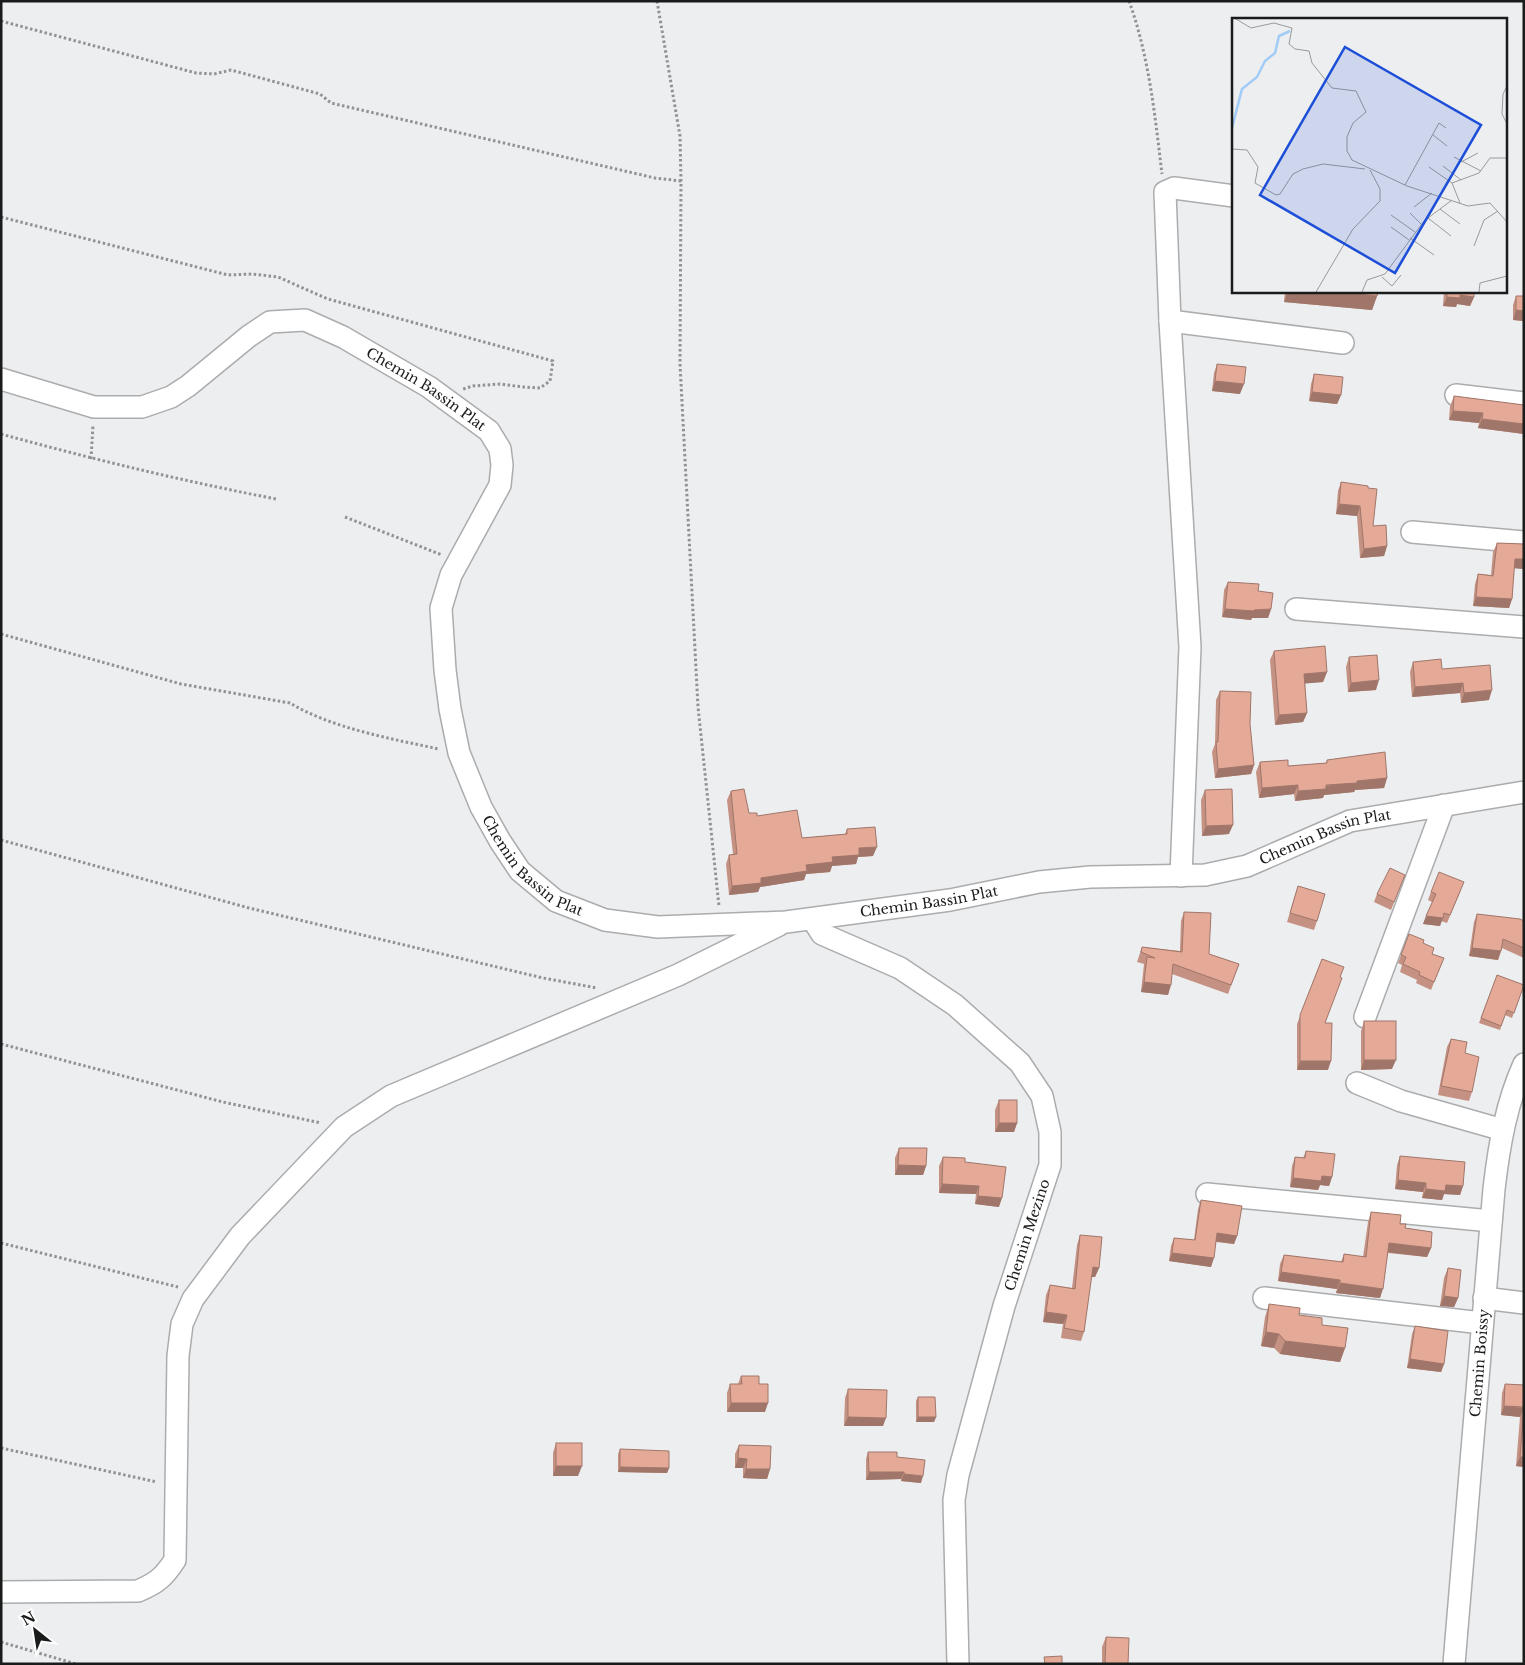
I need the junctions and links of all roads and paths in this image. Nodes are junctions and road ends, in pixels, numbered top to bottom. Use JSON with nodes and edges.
{"nodes":[{"id":1,"x":657,"y":1,"type":"edge"},
{"id":2,"x":1129,"y":1,"type":"edge"},
{"id":3,"x":1,"y":22,"type":"edge"},
{"id":4,"x":681,"y":181,"type":"junction"},
{"id":5,"x":1164,"y":192,"type":"junction"},
{"id":6,"x":1232,"y":196,"type":"edge"},
{"id":7,"x":1170,"y":321,"type":"junction"},
{"id":8,"x":1343,"y":342,"type":"dead end"},
{"id":9,"x":1,"y":379,"type":"edge"},
{"id":10,"x":1456,"y":395,"type":"edge"},
{"id":11,"x":1524,"y":403,"type":"edge"},
{"id":12,"x":94,"y":407,"type":"junction"},
{"id":13,"x":1,"y":434,"type":"edge"},
{"id":14,"x":91,"y":459,"type":"junction"},
{"id":15,"x":276,"y":499,"type":"dead end"},
{"id":16,"x":345,"y":517,"type":"dead end"},
{"id":17,"x":1412,"y":532,"type":"dead end"},
{"id":18,"x":1524,"y":542,"type":"edge"},
{"id":19,"x":458,"y":561,"type":"junction"},
{"id":20,"x":1296,"y":609,"type":"dead end"},
{"id":21,"x":1524,"y":627,"type":"edge"},
{"id":22,"x":1,"y":634,"type":"edge"},
{"id":23,"x":460,"y":753,"type":"junction"},
{"id":24,"x":1524,"y":792,"type":"edge"},
{"id":25,"x":1444,"y":805,"type":"junction"},
{"id":26,"x":1,"y":840,"type":"edge"},
{"id":27,"x":1181,"y":876,"type":"junction"},
{"id":28,"x":813,"y":920,"type":"junction"},
{"id":29,"x":786,"y":922,"type":"junction"},
{"id":30,"x":721,"y":924,"type":"junction"},
{"id":31,"x":632,"y":995,"type":"junction"},
{"id":32,"x":1365,"y":1017,"type":"dead end"},
{"id":33,"x":1,"y":1044,"type":"edge"},
{"id":34,"x":1524,"y":1064,"type":"edge"},
{"id":35,"x":1357,"y":1084,"type":"dead end"},
{"id":36,"x":344,"y":1127,"type":"junction"},
{"id":37,"x":1502,"y":1130,"type":"junction"},
{"id":38,"x":1207,"y":1194,"type":"dead end"},
{"id":39,"x":1491,"y":1221,"type":"junction"},
{"id":40,"x":1,"y":1243,"type":"edge"},
{"id":41,"x":197,"y":1292,"type":"junction"},
{"id":42,"x":1264,"y":1298,"type":"dead end"},
{"id":43,"x":1484,"y":1298,"type":"junction"},
{"id":44,"x":1524,"y":1303,"type":"edge"},
{"id":45,"x":1482,"y":1323,"type":"junction"},
{"id":46,"x":1,"y":1448,"type":"edge"},
{"id":47,"x":176,"y":1486,"type":"junction"},
{"id":48,"x":1,"y":1592,"type":"edge"},
{"id":49,"x":1,"y":1642,"type":"edge"},
{"id":50,"x":76,"y":1664,"type":"edge"},
{"id":51,"x":958,"y":1664,"type":"edge"},
{"id":52,"x":1454,"y":1664,"type":"edge"}],
"edges":[{"from":1,"to":4,"type":"path"},
{"from":2,"to":5,"type":"path"},
{"from":3,"to":4,"type":"path"},
{"from":4,"to":30,"type":"path"},
{"from":5,"to":6,"type":"street"},
{"from":5,"to":7,"type":"street"},
{"from":7,"to":8,"type":"street"},
{"from":7,"to":27,"type":"street"},
{"from":9,"to":12,"type":"street","name":"Chemin Bassin Plat"},
{"from":10,"to":11,"type":"street"},
{"from":12,"to":14,"type":"path"},
{"from":12,"to":19,"type":"street","name":"Chemin Bassin Plat"},
{"from":13,"to":14,"type":"path"},
{"from":14,"to":15,"type":"path"},
{"from":16,"to":19,"type":"path"},
{"from":17,"to":18,"type":"street"},
{"from":19,"to":23,"type":"street","name":"Chemin Bassin Plat"},
{"from":20,"to":21,"type":"street"},
{"from":22,"to":23,"type":"path"},
{"from":23,"to":30,"type":"street","name":"Chemin Bassin Plat"},
{"from":24,"to":25,"type":"street","name":"Chemin Bassin Plat"},
{"from":25,"to":27,"type":"street","name":"Chemin Bassin Plat"},
{"from":25,"to":32,"type":"street"},
{"from":26,"to":31,"type":"path"},
{"from":27,"to":28,"type":"street","name":"Chemin Bassin Plat"},
{"from":28,"to":29,"type":"street","name":"Chemin Bassin Plat"},
{"from":28,"to":51,"type":"street","name":"Chemin Mezino"},
{"from":29,"to":30,"type":"street","name":"Chemin Bassin Plat"},
{"from":29,"to":31,"type":"street"},
{"from":31,"to":36,"type":"street"},
{"from":33,"to":36,"type":"path"},
{"from":34,"to":37,"type":"street","name":"Chemin Boissy"},
{"from":35,"to":37,"type":"street"},
{"from":36,"to":41,"type":"street"},
{"from":37,"to":39,"type":"street","name":"Chemin Boissy"},
{"from":38,"to":39,"type":"street"},
{"from":39,"to":43,"type":"street","name":"Chemin Boissy"},
{"from":40,"to":41,"type":"path"},
{"from":41,"to":47,"type":"street"},
{"from":42,"to":45,"type":"street"},
{"from":43,"to":44,"type":"street"},
{"from":43,"to":45,"type":"street","name":"Chemin Boissy"},
{"from":45,"to":52,"type":"street","name":"Chemin Boissy"},
{"from":46,"to":47,"type":"path"},
{"from":47,"to":48,"type":"street"},
{"from":49,"to":50,"type":"path"}]}
